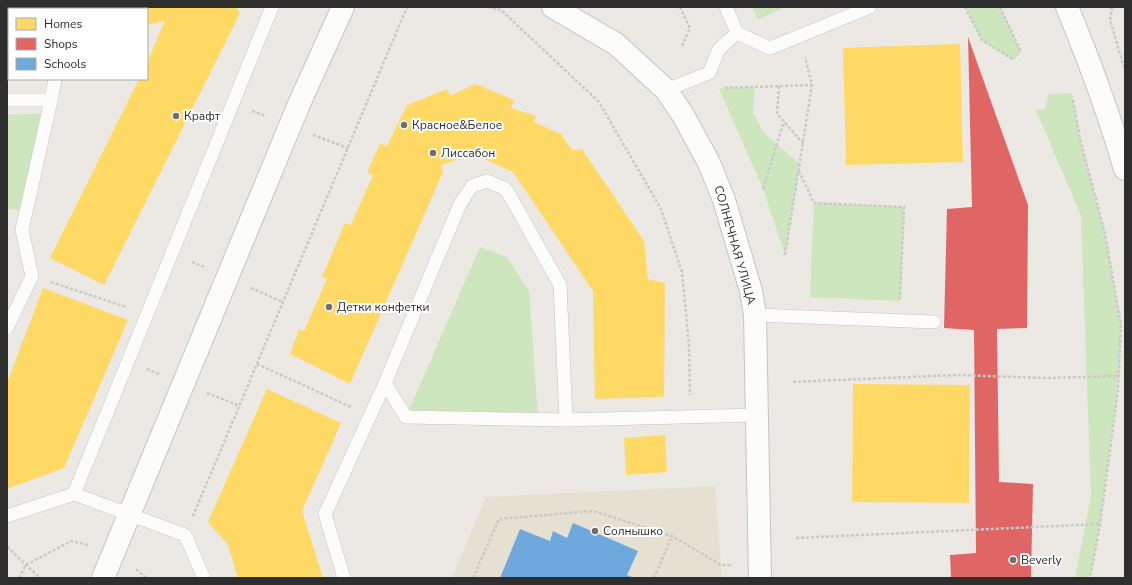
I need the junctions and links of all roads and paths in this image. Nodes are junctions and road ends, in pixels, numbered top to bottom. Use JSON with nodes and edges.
{"nodes":[{"id":1,"x":272,"y":7,"type":"edge"},
{"id":2,"x":343,"y":7,"type":"edge"},
{"id":3,"x":408,"y":7,"type":"edge"},
{"id":4,"x":488,"y":7,"type":"edge"},
{"id":5,"x":553,"y":7,"type":"edge"},
{"id":6,"x":680,"y":7,"type":"edge"},
{"id":7,"x":726,"y":7,"type":"edge"},
{"id":8,"x":870,"y":7,"type":"edge"},
{"id":9,"x":965,"y":7,"type":"edge"},
{"id":10,"x":1000,"y":7,"type":"edge"},
{"id":11,"x":1067,"y":7,"type":"edge"},
{"id":12,"x":1112,"y":7,"type":"edge"},
{"id":13,"x":737,"y":33,"type":"junction"},
{"id":14,"x":800,"y":36,"type":"junction"},
{"id":15,"x":682,"y":46,"type":"dead end"},
{"id":16,"x":1021,"y":52,"type":"dead end"},
{"id":17,"x":1014,"y":60,"type":"dead end"},
{"id":18,"x":1125,"y":71,"type":"edge"},
{"id":19,"x":55,"y":80,"type":"edge"},
{"id":20,"x":812,"y":85,"type":"junction"},
{"id":21,"x":779,"y":86,"type":"junction"},
{"id":22,"x":719,"y":88,"type":"dead end"},
{"id":23,"x":666,"y":90,"type":"junction"},
{"id":24,"x":1072,"y":93,"type":"dead end"},
{"id":25,"x":7,"y":100,"type":"edge"},
{"id":26,"x":51,"y":100,"type":"junction"},
{"id":27,"x":784,"y":121,"type":"junction"},
{"id":28,"x":803,"y":143,"type":"junction"},
{"id":29,"x":1125,"y":169,"type":"edge"},
{"id":30,"x":799,"y":171,"type":"junction"},
{"id":31,"x":763,"y":189,"type":"dead end"},
{"id":32,"x":785,"y":255,"type":"dead end"},
{"id":33,"x":32,"y":276,"type":"junction"},
{"id":34,"x":147,"y":314,"type":"junction"},
{"id":35,"x":755,"y":315,"type":"junction"},
{"id":36,"x":898,"y":320,"type":"junction"},
{"id":37,"x":934,"y":322,"type":"dead end"},
{"id":38,"x":7,"y":328,"type":"edge"},
{"id":39,"x":257,"y":364,"type":"junction"},
{"id":40,"x":1119,"y":376,"type":"junction"},
{"id":41,"x":793,"y":382,"type":"dead end"},
{"id":42,"x":385,"y":383,"type":"junction"},
{"id":43,"x":757,"y":415,"type":"junction"},
{"id":44,"x":371,"y":416,"type":"junction"},
{"id":45,"x":690,"y":417,"type":"junction"},
{"id":46,"x":566,"y":420,"type":"junction"},
{"id":47,"x":74,"y":494,"type":"junction"},
{"id":48,"x":130,"y":514,"type":"junction"},
{"id":49,"x":7,"y":516,"type":"edge"},
{"id":50,"x":1100,"y":524,"type":"junction"},
{"id":51,"x":185,"y":535,"type":"junction"},
{"id":52,"x":672,"y":536,"type":"junction"},
{"id":53,"x":796,"y":538,"type":"dead end"},
{"id":54,"x":7,"y":546,"type":"edge"},
{"id":55,"x":114,"y":551,"type":"junction"},
{"id":56,"x":26,"y":565,"type":"junction"},
{"id":57,"x":760,"y":572,"type":"edge"},
{"id":58,"x":19,"y":578,"type":"edge"},
{"id":59,"x":40,"y":578,"type":"edge"},
{"id":60,"x":103,"y":578,"type":"edge"},
{"id":61,"x":146,"y":578,"type":"edge"},
{"id":62,"x":204,"y":578,"type":"edge"},
{"id":63,"x":344,"y":578,"type":"edge"},
{"id":64,"x":474,"y":578,"type":"edge"},
{"id":65,"x":654,"y":578,"type":"edge"},
{"id":66,"x":1090,"y":578,"type":"edge"}],
"edges":[{"from":1,"to":34,"type":"lane"},
{"from":2,"to":48,"type":"street"},
{"from":3,"to":39,"type":"path"},
{"from":4,"to":45,"type":"path"},
{"from":5,"to":23,"type":"street","name":"СОЛНЕЧНАЯ УЛИЦА"},
{"from":6,"to":15,"type":"path"},
{"from":7,"to":13,"type":"lane"},
{"from":8,"to":14,"type":"lane"},
{"from":9,"to":17,"type":"path"},
{"from":10,"to":16,"type":"path"},
{"from":11,"to":29,"type":"street"},
{"from":12,"to":18,"type":"path"},
{"from":13,"to":14,"type":"lane"},
{"from":13,"to":23,"type":"lane"},
{"from":14,"to":20,"type":"path"},
{"from":19,"to":26,"type":"lane"},
{"from":20,"to":21,"type":"path"},
{"from":20,"to":28,"type":"path"},
{"from":21,"to":22,"type":"path"},
{"from":21,"to":27,"type":"path"},
{"from":23,"to":35,"type":"street","name":"СОЛНЕЧНАЯ УЛИЦА"},
{"from":24,"to":40,"type":"path"},
{"from":25,"to":26,"type":"lane"},
{"from":26,"to":33,"type":"lane"},
{"from":27,"to":28,"type":"path"},
{"from":27,"to":31,"type":"path"},
{"from":28,"to":30,"type":"path"},
{"from":30,"to":32,"type":"path"},
{"from":30,"to":36,"type":"path"},
{"from":33,"to":34,"type":"path"},
{"from":33,"to":38,"type":"lane"},
{"from":34,"to":47,"type":"lane"},
{"from":35,"to":36,"type":"lane"},
{"from":35,"to":43,"type":"street","name":"СОЛНЕЧНАЯ УЛИЦА"},
{"from":36,"to":37,"type":"lane"},
{"from":39,"to":44,"type":"path"},
{"from":39,"to":51,"type":"path"},
{"from":40,"to":41,"type":"path"},
{"from":40,"to":50,"type":"path"},
{"from":42,"to":44,"type":"lane"},
{"from":42,"to":46,"type":"lane"},
{"from":42,"to":46,"type":"lane"},
{"from":43,"to":45,"type":"lane"},
{"from":43,"to":57,"type":"street","name":"СОЛНЕЧНАЯ УЛИЦА"},
{"from":44,"to":63,"type":"lane"},
{"from":45,"to":46,"type":"lane"},
{"from":47,"to":48,"type":"lane"},
{"from":47,"to":49,"type":"lane"},
{"from":48,"to":51,"type":"lane"},
{"from":48,"to":55,"type":"street"},
{"from":50,"to":53,"type":"path"},
{"from":50,"to":66,"type":"path"},
{"from":51,"to":62,"type":"lane"},
{"from":52,"to":57,"type":"path"},
{"from":52,"to":64,"type":"path"},
{"from":52,"to":65,"type":"path"},
{"from":54,"to":56,"type":"path"},
{"from":55,"to":56,"type":"path"},
{"from":55,"to":60,"type":"street"},
{"from":55,"to":61,"type":"path"},
{"from":56,"to":58,"type":"path"},
{"from":56,"to":59,"type":"path"}]}
